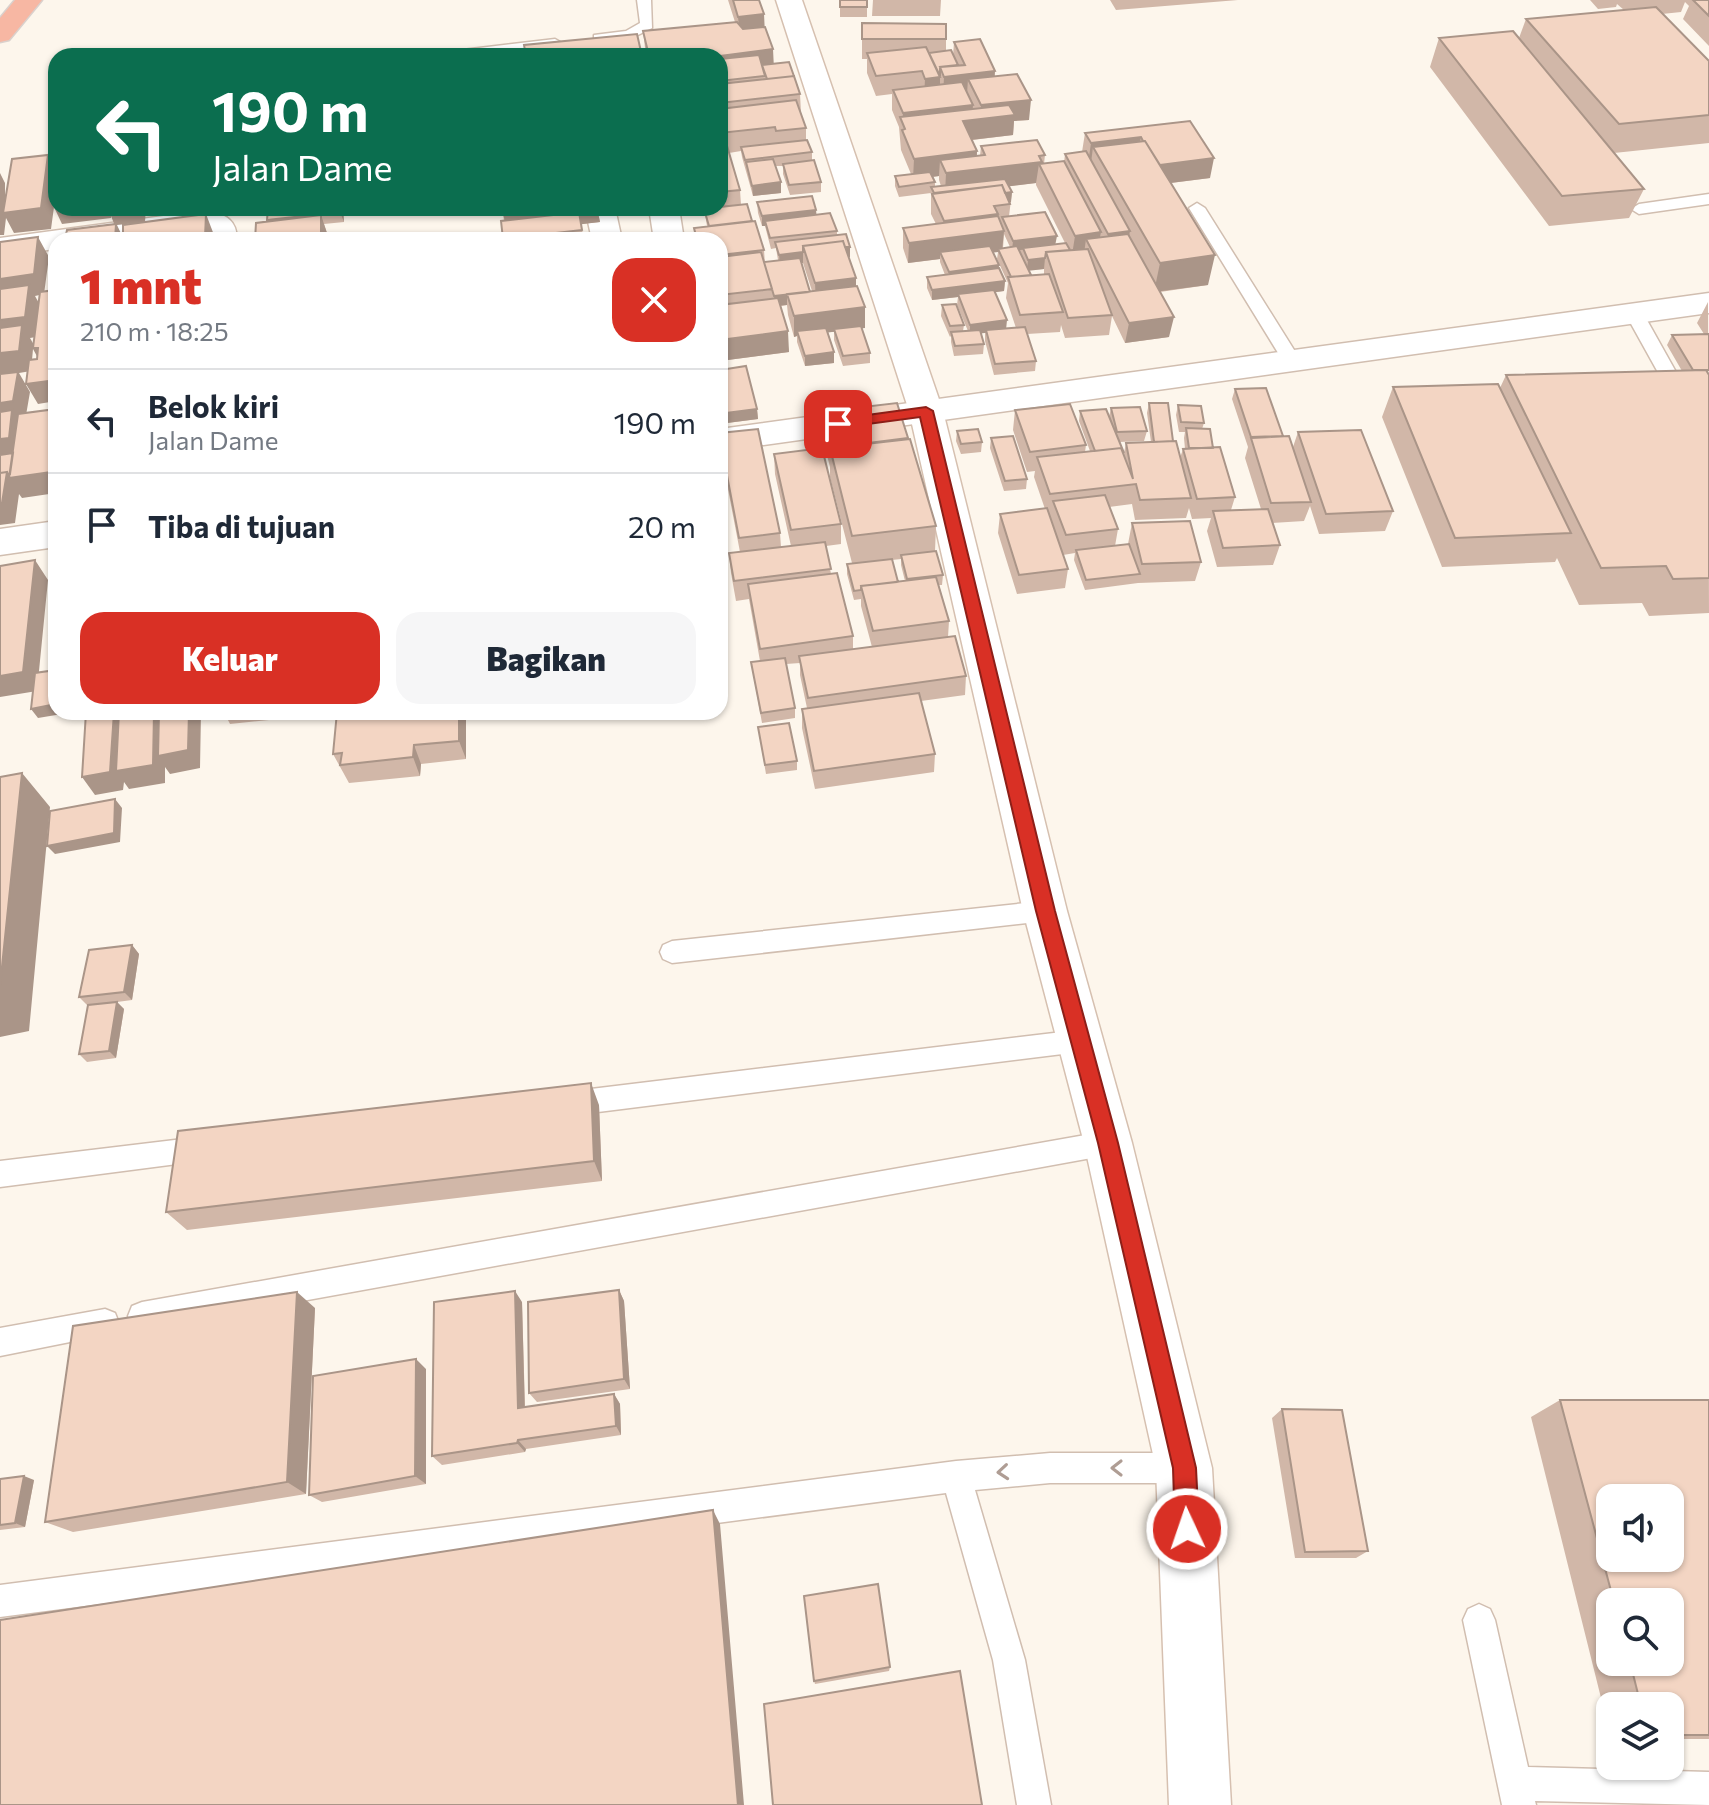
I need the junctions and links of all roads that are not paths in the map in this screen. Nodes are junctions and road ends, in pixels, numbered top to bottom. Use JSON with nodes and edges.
{"nodes":[{"id":1,"x":29,"y":0,"type":"edge"},
{"id":2,"x":644,"y":0,"type":"edge"},
{"id":3,"x":789,"y":0,"type":"edge"},
{"id":4,"x":0,"y":34,"type":"edge"},
{"id":5,"x":515,"y":48,"type":"edge"},
{"id":6,"x":1709,"y":199,"type":"edge"},
{"id":7,"x":1197,"y":208,"type":"dead end"},
{"id":8,"x":1639,"y":209,"type":"edge"},
{"id":9,"x":111,"y":232,"type":"edge"},
{"id":10,"x":222,"y":232,"type":"edge"},
{"id":11,"x":48,"y":241,"type":"edge"},
{"id":12,"x":0,"y":247,"type":"edge"},
{"id":13,"x":1709,"y":303,"type":"edge"},
{"id":14,"x":1634,"y":313,"type":"junction"},
{"id":15,"x":1292,"y":361,"type":"junction"},
{"id":16,"x":926,"y":411,"type":"junction"},
{"id":17,"x":728,"y":439,"type":"edge"},
{"id":18,"x":1709,"y":448,"type":"edge"},
{"id":19,"x":48,"y":535,"type":"edge"},
{"id":20,"x":0,"y":542,"type":"edge"},
{"id":21,"x":1045,"y":911,"type":"junction"},
{"id":22,"x":672,"y":952,"type":"dead end"},
{"id":23,"x":1079,"y":1041,"type":"junction"},
{"id":24,"x":540,"y":1108,"type":"edge"},
{"id":25,"x":1108,"y":1143,"type":"junction"},
{"id":26,"x":238,"y":1145,"type":"edge"},
{"id":27,"x":0,"y":1174,"type":"edge"},
{"id":28,"x":0,"y":1342,"type":"edge"},
{"id":29,"x":1184,"y":1468,"type":"junction"},
{"id":30,"x":956,"y":1476,"type":"junction"},
{"id":31,"x":0,"y":1601,"type":"edge"},
{"id":32,"x":1479,"y":1620,"type":"dead end"},
{"id":33,"x":1709,"y":1789,"type":"edge"},
{"id":34,"x":1517,"y":1795,"type":"edge"},
{"id":35,"x":1034,"y":1805,"type":"edge"},
{"id":36,"x":1200,"y":1805,"type":"edge"}],
"edges":[{"from":1,"to":4,"type":"highway"},
{"from":2,"to":5,"type":"lane"},
{"from":3,"to":16,"type":"street"},
{"from":6,"to":8,"type":"lane"},
{"from":7,"to":15,"type":"lane"},
{"from":9,"to":10,"type":"street"},
{"from":11,"to":12,"type":"street"},
{"from":13,"to":14,"type":"street"},
{"from":14,"to":15,"type":"street"},
{"from":14,"to":18,"type":"lane"},
{"from":15,"to":16,"type":"street"},
{"from":16,"to":17,"type":"street"},
{"from":16,"to":21,"type":"street"},
{"from":19,"to":20,"type":"street"},
{"from":21,"to":22,"type":"lane"},
{"from":21,"to":23,"type":"street"},
{"from":23,"to":24,"type":"lane"},
{"from":23,"to":25,"type":"street"},
{"from":25,"to":28,"type":"lane"},
{"from":25,"to":29,"type":"street"},
{"from":26,"to":27,"type":"lane"},
{"from":29,"to":30,"type":"lane","one_way":true},
{"from":29,"to":36,"type":"street"},
{"from":30,"to":31,"type":"lane"},
{"from":30,"to":35,"type":"lane"},
{"from":32,"to":34,"type":"lane"},
{"from":33,"to":34,"type":"lane"}]}
